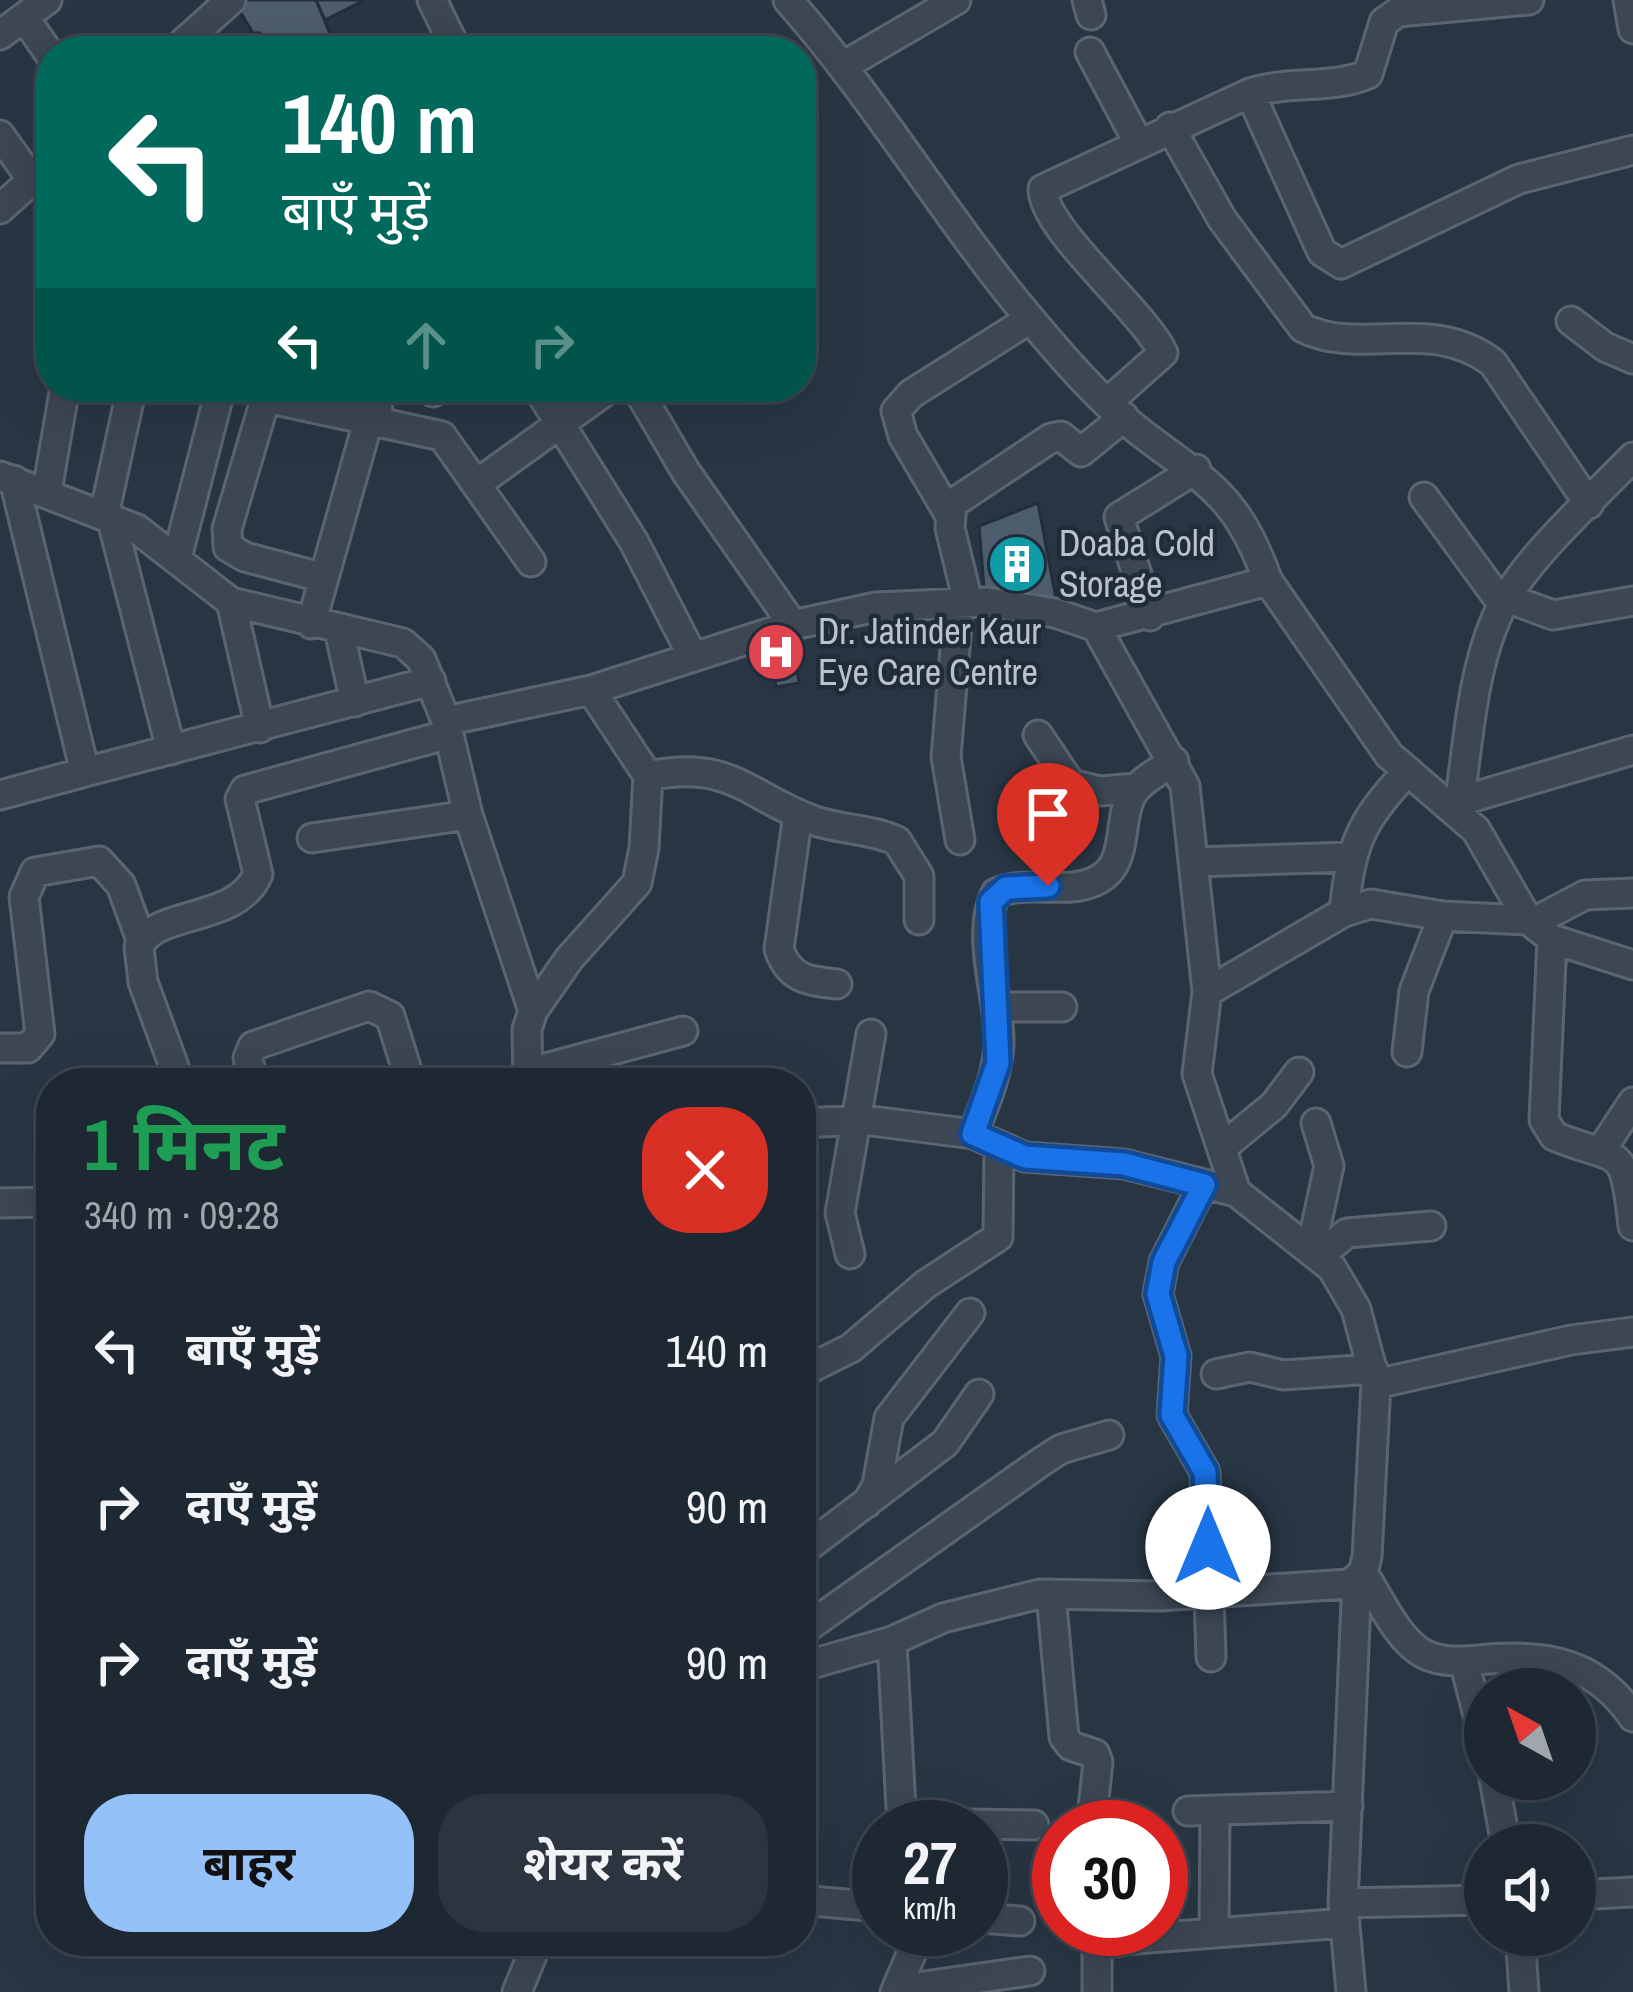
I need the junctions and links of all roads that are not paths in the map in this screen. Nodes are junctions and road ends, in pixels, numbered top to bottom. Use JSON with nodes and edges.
{"nodes":[{"id":1,"x":47,"y":0,"type":"edge"},
{"id":2,"x":188,"y":0,"type":"edge"},
{"id":3,"x":231,"y":0,"type":"edge"},
{"id":4,"x":432,"y":0,"type":"edge"},
{"id":5,"x":788,"y":0,"type":"edge"},
{"id":6,"x":956,"y":0,"type":"edge"},
{"id":7,"x":1529,"y":0,"type":"edge"},
{"id":8,"x":1628,"y":0,"type":"edge"},
{"id":9,"x":1472,"y":1,"type":"edge"},
{"id":10,"x":1395,"y":6,"type":"edge"},
{"id":11,"x":24,"y":17,"type":"junction"},
{"id":12,"x":205,"y":23,"type":"junction"},
{"id":13,"x":1633,"y":29,"type":"edge"},
{"id":14,"x":0,"y":35,"type":"edge"},
{"id":15,"x":37,"y":36,"type":"edge"},
{"id":16,"x":191,"y":36,"type":"edge"},
{"id":17,"x":450,"y":36,"type":"edge"},
{"id":18,"x":1090,"y":52,"type":"dead end"},
{"id":19,"x":844,"y":65,"type":"junction"},
{"id":20,"x":1250,"y":93,"type":"junction"},
{"id":21,"x":1170,"y":127,"type":"junction"},
{"id":22,"x":0,"y":135,"type":"edge"},
{"id":23,"x":1138,"y":142,"type":"junction"},
{"id":24,"x":1633,"y":150,"type":"edge"},
{"id":25,"x":36,"y":167,"type":"edge"},
{"id":26,"x":36,"y":176,"type":"edge"},
{"id":27,"x":0,"y":209,"type":"edge"},
{"id":28,"x":1030,"y":319,"type":"junction"},
{"id":29,"x":1571,"y":321,"type":"dead end"},
{"id":30,"x":1633,"y":359,"type":"edge"},
{"id":31,"x":62,"y":402,"type":"edge"},
{"id":32,"x":129,"y":402,"type":"edge"},
{"id":33,"x":217,"y":402,"type":"edge"},
{"id":34,"x":266,"y":402,"type":"edge"},
{"id":35,"x":278,"y":402,"type":"edge"},
{"id":36,"x":375,"y":402,"type":"edge"},
{"id":37,"x":546,"y":402,"type":"edge"},
{"id":38,"x":587,"y":402,"type":"edge"},
{"id":39,"x":645,"y":402,"type":"edge"},
{"id":40,"x":1116,"y":410,"type":"junction"},
{"id":41,"x":373,"y":419,"type":"junction"},
{"id":42,"x":559,"y":420,"type":"junction"},
{"id":43,"x":1633,"y":458,"type":"edge"},
{"id":44,"x":1196,"y":470,"type":"junction"},
{"id":45,"x":7,"y":478,"type":"edge"},
{"id":46,"x":478,"y":483,"type":"junction"},
{"id":47,"x":47,"y":491,"type":"junction"},
{"id":48,"x":1424,"y":497,"type":"dead end"},
{"id":49,"x":1589,"y":504,"type":"junction"},
{"id":50,"x":949,"y":514,"type":"junction"},
{"id":51,"x":108,"y":516,"type":"junction"},
{"id":52,"x":177,"y":558,"type":"junction"},
{"id":53,"x":531,"y":562,"type":"dead end"},
{"id":54,"x":324,"y":578,"type":"junction"},
{"id":55,"x":1268,"y":580,"type":"junction"},
{"id":56,"x":1505,"y":601,"type":"junction"},
{"id":57,"x":231,"y":602,"type":"junction"},
{"id":58,"x":964,"y":602,"type":"junction"},
{"id":59,"x":1633,"y":602,"type":"edge"},
{"id":60,"x":1150,"y":616,"type":"junction"},
{"id":61,"x":311,"y":624,"type":"junction"},
{"id":62,"x":793,"y":625,"type":"junction"},
{"id":63,"x":1096,"y":627,"type":"junction"},
{"id":64,"x":339,"y":630,"type":"junction"},
{"id":65,"x":693,"y":657,"type":"junction"},
{"id":66,"x":431,"y":681,"type":"junction"},
{"id":67,"x":591,"y":690,"type":"junction"},
{"id":68,"x":355,"y":702,"type":"junction"},
{"id":69,"x":260,"y":728,"type":"junction"},
{"id":70,"x":447,"y":728,"type":"junction"},
{"id":71,"x":1038,"y":735,"type":"dead end"},
{"id":72,"x":171,"y":750,"type":"junction"},
{"id":73,"x":1633,"y":750,"type":"edge"},
{"id":74,"x":1174,"y":761,"type":"junction"},
{"id":75,"x":1408,"y":771,"type":"junction"},
{"id":76,"x":85,"y":772,"type":"junction"},
{"id":77,"x":648,"y":776,"type":"junction"},
{"id":78,"x":1137,"y":788,"type":"junction"},
{"id":79,"x":0,"y":795,"type":"edge"},
{"id":80,"x":1459,"y":806,"type":"junction"},
{"id":81,"x":468,"y":814,"type":"junction"},
{"id":82,"x":798,"y":814,"type":"junction"},
{"id":83,"x":312,"y":838,"type":"dead end"},
{"id":84,"x":960,"y":839,"type":"dead end"},
{"id":85,"x":1351,"y":857,"type":"junction"},
{"id":86,"x":1195,"y":862,"type":"junction"},
{"id":87,"x":1633,"y":893,"type":"edge"},
{"id":88,"x":1344,"y":912,"type":"junction"},
{"id":89,"x":1443,"y":916,"type":"junction"},
{"id":90,"x":919,"y":920,"type":"dead end"},
{"id":91,"x":1537,"y":928,"type":"junction"},
{"id":92,"x":141,"y":940,"type":"junction"},
{"id":93,"x":1633,"y":964,"type":"edge"},
{"id":94,"x":837,"y":984,"type":"dead end"},
{"id":95,"x":1208,"y":992,"type":"junction"},
{"id":96,"x":1062,"y":1006,"type":"dead end"},
{"id":97,"x":998,"y":1007,"type":"junction"},
{"id":98,"x":533,"y":1011,"type":"junction"},
{"id":99,"x":683,"y":1030,"type":"dead end"},
{"id":100,"x":871,"y":1034,"type":"dead end"},
{"id":101,"x":0,"y":1048,"type":"edge"},
{"id":102,"x":1407,"y":1052,"type":"dead end"},
{"id":103,"x":175,"y":1068,"type":"edge"},
{"id":104,"x":250,"y":1068,"type":"edge"},
{"id":105,"x":407,"y":1068,"type":"edge"},
{"id":106,"x":529,"y":1068,"type":"edge"},
{"id":107,"x":560,"y":1068,"type":"edge"},
{"id":108,"x":1300,"y":1072,"type":"dead end"},
{"id":109,"x":1633,"y":1102,"type":"edge"},
{"id":110,"x":856,"y":1119,"type":"junction"},
{"id":111,"x":816,"y":1122,"type":"edge"},
{"id":112,"x":1316,"y":1123,"type":"dead end"},
{"id":113,"x":973,"y":1134,"type":"junction"},
{"id":114,"x":1223,"y":1147,"type":"junction"},
{"id":115,"x":1602,"y":1149,"type":"junction"},
{"id":116,"x":999,"y":1150,"type":"junction"},
{"id":117,"x":1204,"y":1185,"type":"junction"},
{"id":118,"x":1236,"y":1192,"type":"junction"},
{"id":119,"x":36,"y":1202,"type":"edge"},
{"id":120,"x":0,"y":1203,"type":"edge"},
{"id":121,"x":1633,"y":1224,"type":"edge"},
{"id":122,"x":1431,"y":1226,"type":"dead end"},
{"id":123,"x":1315,"y":1253,"type":"junction"},
{"id":124,"x":850,"y":1254,"type":"dead end"},
{"id":125,"x":970,"y":1312,"type":"dead end"},
{"id":126,"x":1633,"y":1332,"type":"edge"},
{"id":127,"x":816,"y":1366,"type":"edge"},
{"id":128,"x":1216,"y":1374,"type":"dead end"},
{"id":129,"x":1375,"y":1376,"type":"junction"},
{"id":130,"x":979,"y":1394,"type":"dead end"},
{"id":131,"x":1108,"y":1435,"type":"dead end"},
{"id":132,"x":867,"y":1503,"type":"junction"},
{"id":133,"x":816,"y":1541,"type":"edge"},
{"id":134,"x":1360,"y":1576,"type":"junction"},
{"id":135,"x":1051,"y":1594,"type":"junction"},
{"id":136,"x":1206,"y":1594,"type":"junction"},
{"id":137,"x":816,"y":1621,"type":"edge"},
{"id":138,"x":892,"y":1641,"type":"junction"},
{"id":139,"x":1211,"y":1657,"type":"dead end"},
{"id":140,"x":1464,"y":1661,"type":"junction"},
{"id":141,"x":816,"y":1663,"type":"edge"},
{"id":142,"x":1466,"y":1668,"type":"edge"},
{"id":143,"x":1633,"y":1717,"type":"edge"},
{"id":144,"x":901,"y":1800,"type":"edge"},
{"id":145,"x":1094,"y":1800,"type":"edge"},
{"id":146,"x":1348,"y":1807,"type":"junction"},
{"id":147,"x":1633,"y":1892,"type":"edge"},
{"id":148,"x":1596,"y":1894,"type":"edge"},
{"id":149,"x":816,"y":1901,"type":"edge"},
{"id":150,"x":1464,"y":1902,"type":"edge"},
{"id":151,"x":852,"y":1904,"type":"edge"},
{"id":152,"x":1344,"y":1913,"type":"junction"},
{"id":153,"x":1008,"y":1920,"type":"edge"},
{"id":154,"x":1020,"y":1921,"type":"dead end"},
{"id":155,"x":1188,"y":1933,"type":"edge"},
{"id":156,"x":1214,"y":1933,"type":"junction"},
{"id":157,"x":532,"y":1956,"type":"edge"},
{"id":158,"x":910,"y":1956,"type":"edge"},
{"id":159,"x":1097,"y":1956,"type":"edge"},
{"id":160,"x":1521,"y":1956,"type":"edge"},
{"id":161,"x":1030,"y":1970,"type":"dead end"},
{"id":162,"x":895,"y":1991,"type":"edge"},
{"id":163,"x":517,"y":1992,"type":"edge"},
{"id":164,"x":1097,"y":1992,"type":"edge"},
{"id":165,"x":1351,"y":1992,"type":"edge"},
{"id":166,"x":1524,"y":1992,"type":"edge"}],
"edges":[{"from":1,"to":11,"type":"street"},
{"from":2,"to":12,"type":"street"},
{"from":3,"to":12,"type":"street"},
{"from":4,"to":17,"type":"street"},
{"from":5,"to":19,"type":"street"},
{"from":6,"to":19,"type":"street"},
{"from":7,"to":9,"type":"street"},
{"from":8,"to":13,"type":"street"},
{"from":9,"to":10,"type":"street"},
{"from":10,"to":20,"type":"street"},
{"from":11,"to":14,"type":"street"},
{"from":11,"to":15,"type":"street"},
{"from":12,"to":16,"type":"street"},
{"from":18,"to":23,"type":"street"},
{"from":19,"to":28,"type":"street"},
{"from":20,"to":21,"type":"street"},
{"from":20,"to":24,"type":"street"},
{"from":21,"to":23,"type":"street"},
{"from":21,"to":49,"type":"street"},
{"from":22,"to":25,"type":"street"},
{"from":23,"to":40,"type":"street"},
{"from":26,"to":27,"type":"street"},
{"from":28,"to":40,"type":"street"},
{"from":28,"to":50,"type":"street"},
{"from":29,"to":30,"type":"street"},
{"from":31,"to":47,"type":"street"},
{"from":32,"to":51,"type":"street"},
{"from":33,"to":52,"type":"street"},
{"from":34,"to":54,"type":"street"},
{"from":35,"to":41,"type":"street"},
{"from":36,"to":41,"type":"street"},
{"from":37,"to":42,"type":"street"},
{"from":38,"to":42,"type":"street"},
{"from":39,"to":62,"type":"street"},
{"from":40,"to":44,"type":"street"},
{"from":40,"to":50,"type":"street"},
{"from":41,"to":46,"type":"street"},
{"from":41,"to":54,"type":"street"},
{"from":42,"to":46,"type":"street"},
{"from":42,"to":65,"type":"street"},
{"from":43,"to":49,"type":"street"},
{"from":44,"to":55,"type":"street"},
{"from":44,"to":60,"type":"street"},
{"from":45,"to":47,"type":"street"},
{"from":45,"to":76,"type":"street"},
{"from":46,"to":53,"type":"street"},
{"from":47,"to":51,"type":"street"},
{"from":48,"to":56,"type":"street"},
{"from":49,"to":56,"type":"street"},
{"from":50,"to":58,"type":"street"},
{"from":51,"to":52,"type":"street"},
{"from":51,"to":72,"type":"street"},
{"from":52,"to":57,"type":"street"},
{"from":54,"to":61,"type":"street"},
{"from":55,"to":60,"type":"street"},
{"from":55,"to":75,"type":"street"},
{"from":56,"to":59,"type":"street"},
{"from":56,"to":80,"type":"street"},
{"from":57,"to":61,"type":"street"},
{"from":57,"to":69,"type":"street"},
{"from":58,"to":62,"type":"street"},
{"from":58,"to":63,"type":"street"},
{"from":58,"to":84,"type":"street"},
{"from":60,"to":63,"type":"street"},
{"from":61,"to":64,"type":"street"},
{"from":62,"to":65,"type":"street"},
{"from":63,"to":74,"type":"street"},
{"from":64,"to":66,"type":"street"},
{"from":64,"to":68,"type":"street"},
{"from":65,"to":67,"type":"street"},
{"from":66,"to":68,"type":"street"},
{"from":66,"to":70,"type":"street"},
{"from":67,"to":70,"type":"street"},
{"from":67,"to":77,"type":"street"},
{"from":68,"to":69,"type":"street"},
{"from":69,"to":72,"type":"street"},
{"from":70,"to":81,"type":"street"},
{"from":70,"to":92,"type":"street"},
{"from":71,"to":78,"type":"street"},
{"from":72,"to":76,"type":"street"},
{"from":73,"to":80,"type":"street"},
{"from":74,"to":78,"type":"street"},
{"from":74,"to":86,"type":"street"},
{"from":75,"to":80,"type":"street"},
{"from":75,"to":85,"type":"street"},
{"from":76,"to":79,"type":"street"},
{"from":77,"to":82,"type":"street"},
{"from":77,"to":98,"type":"street"},
{"from":78,"to":97,"type":"street"},
{"from":80,"to":91,"type":"street"},
{"from":81,"to":83,"type":"street"},
{"from":81,"to":98,"type":"street"},
{"from":82,"to":90,"type":"street"},
{"from":82,"to":94,"type":"street"},
{"from":85,"to":86,"type":"street"},
{"from":85,"to":88,"type":"street"},
{"from":86,"to":95,"type":"street"},
{"from":87,"to":91,"type":"street"},
{"from":88,"to":89,"type":"street"},
{"from":88,"to":95,"type":"street"},
{"from":89,"to":91,"type":"street"},
{"from":89,"to":102,"type":"street"},
{"from":91,"to":93,"type":"street"},
{"from":91,"to":115,"type":"street"},
{"from":92,"to":101,"type":"street"},
{"from":92,"to":103,"type":"street"},
{"from":95,"to":114,"type":"street"},
{"from":96,"to":97,"type":"street"},
{"from":97,"to":113,"type":"street"},
{"from":98,"to":106,"type":"street"},
{"from":99,"to":107,"type":"street"},
{"from":100,"to":110,"type":"street"},
{"from":104,"to":105,"type":"street"},
{"from":108,"to":114,"type":"street"},
{"from":109,"to":115,"type":"street"},
{"from":110,"to":111,"type":"street"},
{"from":110,"to":113,"type":"street"},
{"from":110,"to":124,"type":"street"},
{"from":112,"to":123,"type":"street"},
{"from":113,"to":116,"type":"street"},
{"from":114,"to":118,"type":"street"},
{"from":115,"to":121,"type":"street"},
{"from":116,"to":117,"type":"street"},
{"from":116,"to":127,"type":"street"},
{"from":117,"to":118,"type":"street"},
{"from":117,"to":136,"type":"street"},
{"from":118,"to":123,"type":"street"},
{"from":119,"to":120,"type":"street"},
{"from":122,"to":123,"type":"street"},
{"from":123,"to":129,"type":"street"},
{"from":125,"to":132,"type":"street"},
{"from":126,"to":129,"type":"street"},
{"from":128,"to":129,"type":"street"},
{"from":129,"to":134,"type":"street"},
{"from":130,"to":132,"type":"street"},
{"from":131,"to":137,"type":"street"},
{"from":132,"to":133,"type":"street"},
{"from":134,"to":136,"type":"street"},
{"from":134,"to":140,"type":"street"},
{"from":134,"to":146,"type":"street"},
{"from":135,"to":136,"type":"street"},
{"from":135,"to":138,"type":"street"},
{"from":135,"to":145,"type":"street"},
{"from":136,"to":139,"type":"street"},
{"from":138,"to":141,"type":"street"},
{"from":138,"to":144,"type":"street"},
{"from":140,"to":142,"type":"street"},
{"from":140,"to":143,"type":"street"},
{"from":146,"to":152,"type":"street"},
{"from":146,"to":156,"type":"street"},
{"from":147,"to":148,"type":"street"},
{"from":149,"to":151,"type":"street"},
{"from":150,"to":152,"type":"street"},
{"from":152,"to":156,"type":"street"},
{"from":152,"to":165,"type":"street"},
{"from":153,"to":154,"type":"street"},
{"from":155,"to":156,"type":"street"},
{"from":157,"to":163,"type":"street"},
{"from":158,"to":162,"type":"street"},
{"from":159,"to":164,"type":"street"},
{"from":160,"to":166,"type":"street"},
{"from":161,"to":162,"type":"street"}]}
